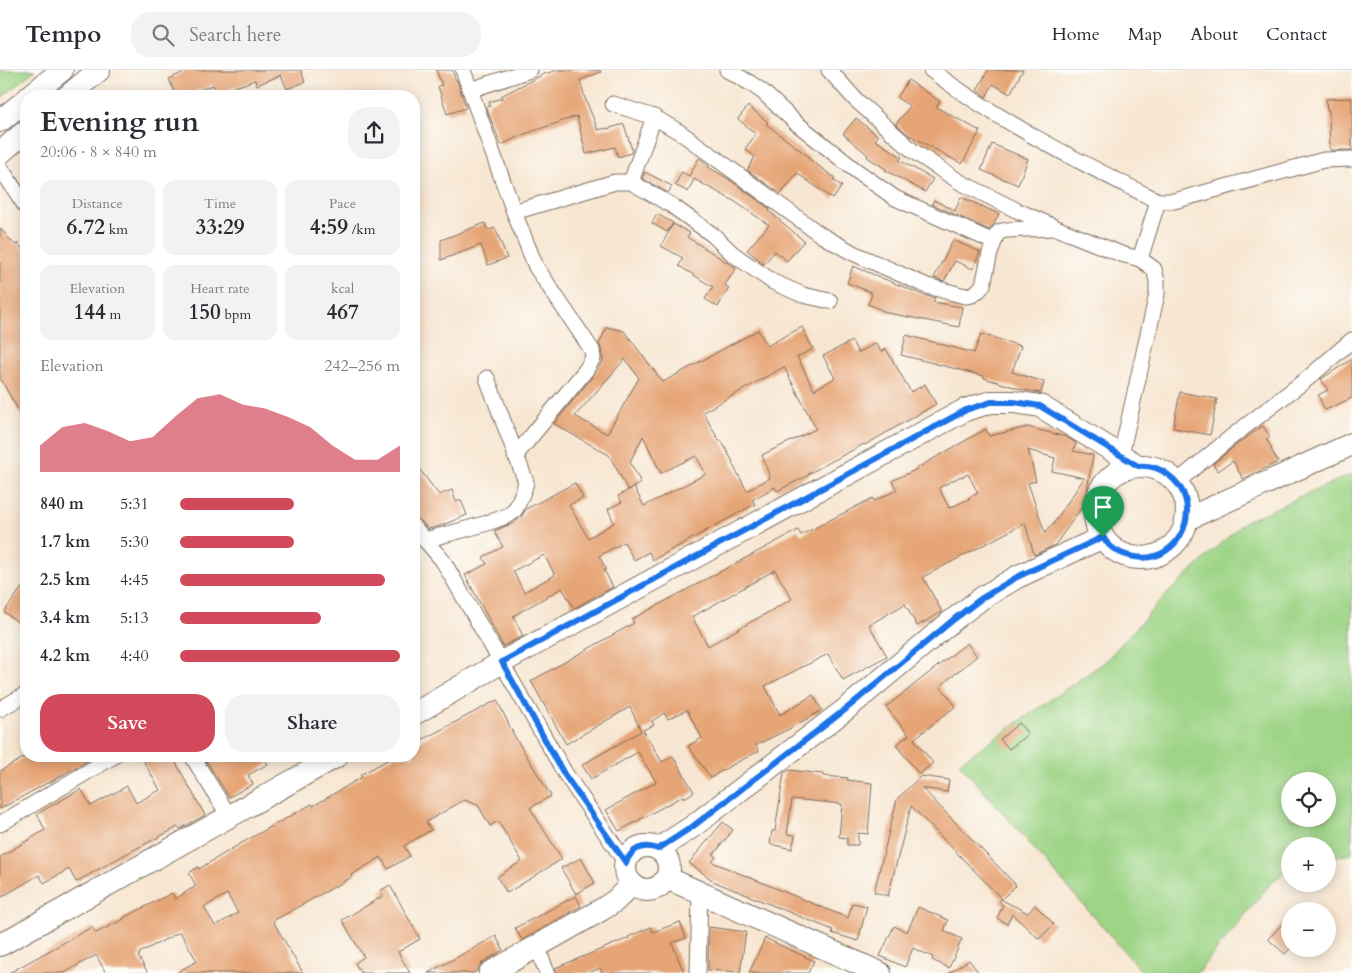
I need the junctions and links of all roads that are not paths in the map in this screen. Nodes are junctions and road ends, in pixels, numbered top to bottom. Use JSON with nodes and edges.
{"nodes":[{"id":1,"x":62,"y":70,"type":"edge"},
{"id":2,"x":99,"y":70,"type":"edge"},
{"id":3,"x":463,"y":70,"type":"edge"},
{"id":4,"x":530,"y":70,"type":"edge"},
{"id":5,"x":727,"y":70,"type":"edge"},
{"id":6,"x":829,"y":70,"type":"edge"},
{"id":7,"x":930,"y":70,"type":"edge"},
{"id":8,"x":37,"y":90,"type":"edge"},
{"id":9,"x":75,"y":90,"type":"edge"},
{"id":10,"x":470,"y":90,"type":"junction"},
{"id":11,"x":613,"y":104,"type":"dead end"},
{"id":12,"x":20,"y":105,"type":"edge"},
{"id":13,"x":654,"y":117,"type":"junction"},
{"id":14,"x":0,"y":122,"type":"edge"},
{"id":15,"x":20,"y":136,"type":"edge"},
{"id":16,"x":0,"y":153,"type":"edge"},
{"id":17,"x":1352,"y":158,"type":"edge"},
{"id":18,"x":0,"y":167,"type":"edge"},
{"id":19,"x":630,"y":182,"type":"junction"},
{"id":20,"x":20,"y":197,"type":"edge"},
{"id":21,"x":1158,"y":201,"type":"junction"},
{"id":22,"x":514,"y":212,"type":"junction"},
{"id":23,"x":1058,"y":228,"type":"junction"},
{"id":24,"x":994,"y":242,"type":"junction"},
{"id":25,"x":1140,"y":259,"type":"junction"},
{"id":26,"x":830,"y":301,"type":"dead end"},
{"id":27,"x":1352,"y":340,"type":"edge"},
{"id":28,"x":487,"y":378,"type":"dead end"},
{"id":29,"x":1352,"y":444,"type":"edge"},
{"id":30,"x":515,"y":456,"type":"junction"},
{"id":31,"x":1130,"y":461,"type":"junction"},
{"id":32,"x":1177,"y":482,"type":"junction"},
{"id":33,"x":1187,"y":519,"type":"junction"},
{"id":34,"x":420,"y":534,"type":"edge"},
{"id":35,"x":1103,"y":537,"type":"junction"},
{"id":36,"x":425,"y":540,"type":"junction"},
{"id":37,"x":502,"y":662,"type":"junction"},
{"id":38,"x":20,"y":697,"type":"edge"},
{"id":39,"x":0,"y":709,"type":"edge"},
{"id":40,"x":420,"y":710,"type":"edge"},
{"id":41,"x":104,"y":762,"type":"edge"},
{"id":42,"x":196,"y":762,"type":"edge"},
{"id":43,"x":327,"y":762,"type":"edge"},
{"id":44,"x":229,"y":816,"type":"junction"},
{"id":45,"x":0,"y":824,"type":"edge"},
{"id":46,"x":658,"y":849,"type":"junction"},
{"id":47,"x":629,"y":874,"type":"junction"},
{"id":48,"x":667,"y":878,"type":"junction"},
{"id":49,"x":700,"y":893,"type":"junction"},
{"id":50,"x":0,"y":945,"type":"edge"},
{"id":51,"x":537,"y":946,"type":"junction"},
{"id":52,"x":490,"y":973,"type":"edge"},
{"id":53,"x":547,"y":973,"type":"edge"},
{"id":54,"x":698,"y":973,"type":"edge"},
{"id":55,"x":880,"y":973,"type":"edge"}],
"edges":[{"from":1,"to":8,"type":"main road"},
{"from":2,"to":9,"type":"main road"},
{"from":3,"to":10,"type":"street"},
{"from":4,"to":10,"type":"street"},
{"from":5,"to":24,"type":"street"},
{"from":6,"to":23,"type":"street"},
{"from":7,"to":21,"type":"street"},
{"from":10,"to":22,"type":"street"},
{"from":11,"to":13,"type":"street"},
{"from":12,"to":14,"type":"main road"},
{"from":13,"to":19,"type":"street"},
{"from":13,"to":24,"type":"street"},
{"from":15,"to":16,"type":"main road"},
{"from":17,"to":21,"type":"street"},
{"from":18,"to":20,"type":"street"},
{"from":19,"to":22,"type":"street"},
{"from":19,"to":26,"type":"street"},
{"from":21,"to":25,"type":"street"},
{"from":22,"to":30,"type":"street"},
{"from":23,"to":24,"type":"street"},
{"from":23,"to":25,"type":"street"},
{"from":25,"to":31,"type":"street"},
{"from":27,"to":32,"type":"street"},
{"from":28,"to":30,"type":"street"},
{"from":29,"to":33,"type":"main road"},
{"from":30,"to":36,"type":"street"},
{"from":31,"to":32,"type":"main road"},
{"from":31,"to":35,"type":"main road"},
{"from":31,"to":37,"type":"main road"},
{"from":32,"to":33,"type":"main road"},
{"from":33,"to":35,"type":"main road"},
{"from":34,"to":36,"type":"street"},
{"from":35,"to":46,"type":"main road"},
{"from":36,"to":37,"type":"street"},
{"from":37,"to":40,"type":"main road"},
{"from":37,"to":47,"type":"street"},
{"from":38,"to":39,"type":"street"},
{"from":41,"to":45,"type":"street"},
{"from":42,"to":44,"type":"street"},
{"from":43,"to":44,"type":"main road"},
{"from":44,"to":50,"type":"main road"},
{"from":46,"to":47,"type":"main road"},
{"from":46,"to":48,"type":"main road"},
{"from":47,"to":48,"type":"main road"},
{"from":47,"to":51,"type":"main road"},
{"from":48,"to":49,"type":"main road"},
{"from":49,"to":54,"type":"street"},
{"from":49,"to":55,"type":"main road"},
{"from":51,"to":52,"type":"main road"},
{"from":51,"to":53,"type":"street"}]}
